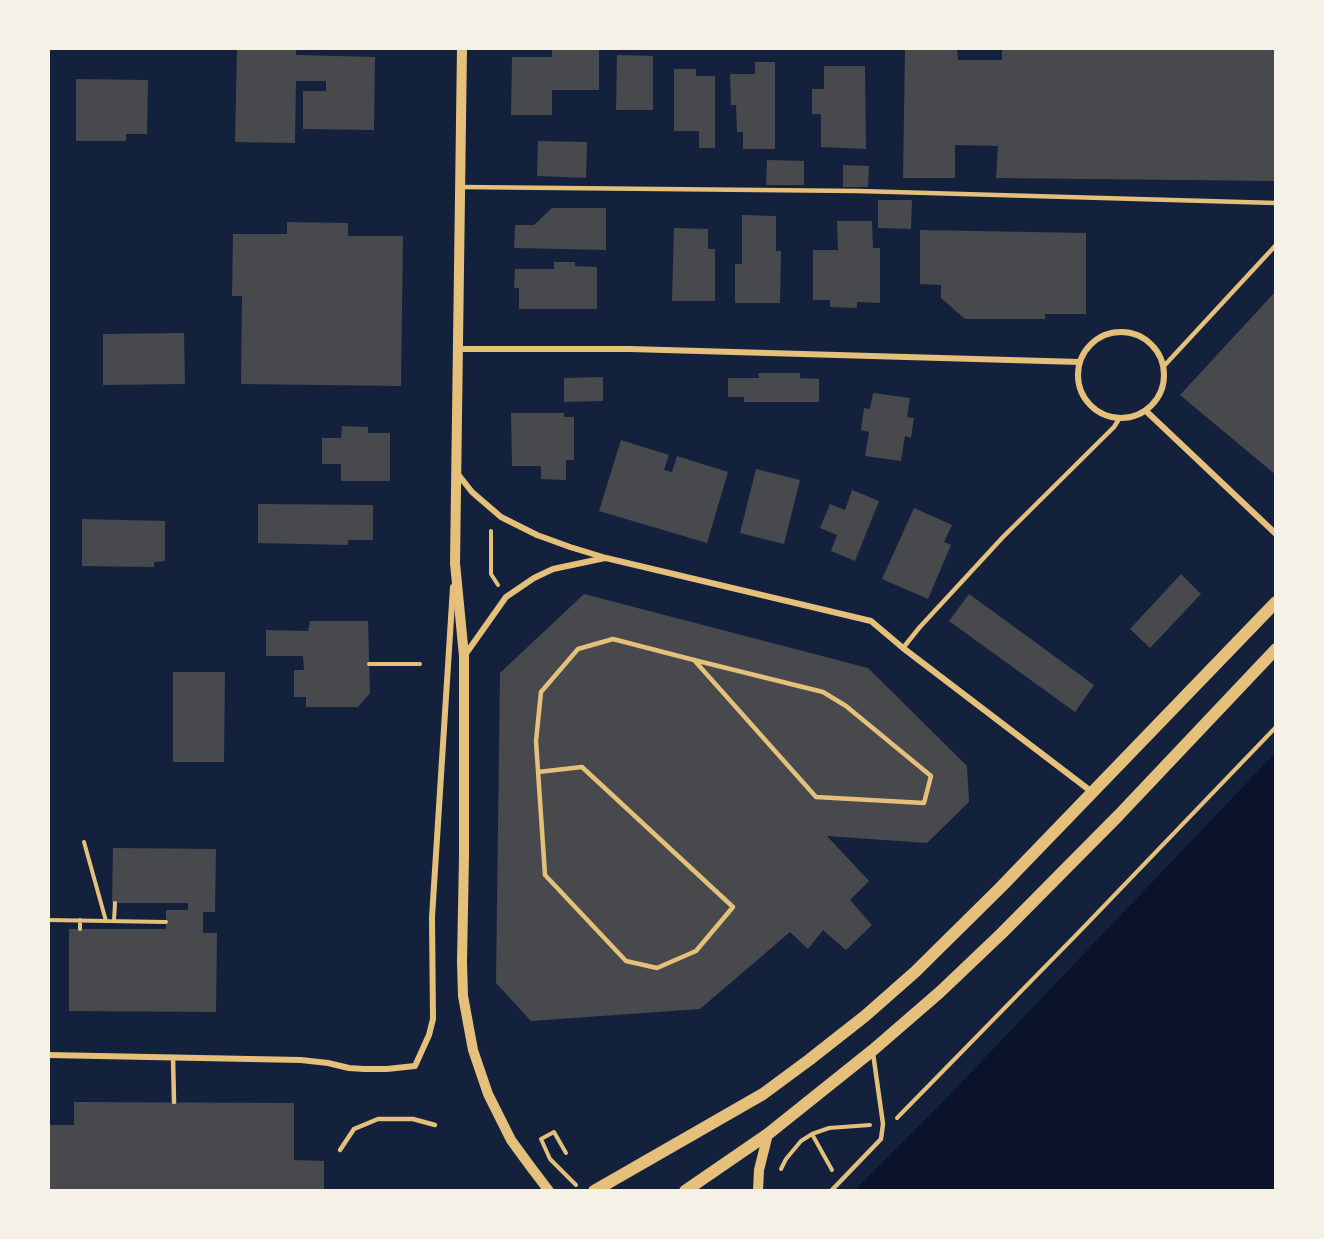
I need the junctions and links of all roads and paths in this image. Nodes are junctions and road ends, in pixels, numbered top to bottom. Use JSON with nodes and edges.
{"nodes":[{"id":1,"x":462,"y":48,"type":"edge"},
{"id":2,"x":460,"y":188,"type":"junction"},
{"id":3,"x":1276,"y":203,"type":"edge"},
{"id":4,"x":1276,"y":245,"type":"edge"},
{"id":5,"x":458,"y":349,"type":"junction"},
{"id":6,"x":1079,"y":362,"type":"junction"},
{"id":7,"x":1164,"y":366,"type":"junction"},
{"id":8,"x":1146,"y":411,"type":"junction"},
{"id":9,"x":1119,"y":419,"type":"junction"},
{"id":10,"x":456,"y":472,"type":"junction"},
{"id":11,"x":491,"y":521,"type":"dead end"},
{"id":12,"x":1276,"y":534,"type":"edge"},
{"id":13,"x":606,"y":558,"type":"junction"},
{"id":14,"x":455,"y":563,"type":"junction"},
{"id":15,"x":499,"y":587,"type":"dead end"},
{"id":16,"x":1276,"y":602,"type":"edge"},
{"id":17,"x":903,"y":648,"type":"junction"},
{"id":18,"x":1276,"y":649,"type":"edge"},
{"id":19,"x":464,"y":656,"type":"junction"},
{"id":20,"x":694,"y":660,"type":"junction"},
{"id":21,"x":369,"y":664,"type":"dead end"},
{"id":22,"x":420,"y":664,"type":"dead end"},
{"id":23,"x":1276,"y":727,"type":"edge"},
{"id":24,"x":538,"y":772,"type":"junction"},
{"id":25,"x":1093,"y":793,"type":"junction"},
{"id":26,"x":84,"y":842,"type":"dead end"},
{"id":27,"x":115,"y":903,"type":"dead end"},
{"id":28,"x":48,"y":920,"type":"edge"},
{"id":29,"x":80,"y":920,"type":"junction"},
{"id":30,"x":106,"y":921,"type":"junction"},
{"id":31,"x":114,"y":921,"type":"junction"},
{"id":32,"x":166,"y":922,"type":"dead end"},
{"id":33,"x":80,"y":929,"type":"dead end"},
{"id":34,"x":873,"y":1050,"type":"junction"},
{"id":35,"x":48,"y":1055,"type":"edge"},
{"id":36,"x":173,"y":1057,"type":"junction"},
{"id":37,"x":174,"y":1102,"type":"dead end"},
{"id":38,"x":883,"y":1124,"type":"junction"},
{"id":39,"x":435,"y":1125,"type":"dead end"},
{"id":40,"x":768,"y":1134,"type":"junction"},
{"id":41,"x":812,"y":1134,"type":"junction"},
{"id":42,"x":340,"y":1150,"type":"dead end"},
{"id":43,"x":566,"y":1153,"type":"dead end"},
{"id":44,"x":778,"y":1175,"type":"dead end"},
{"id":45,"x":839,"y":1184,"type":"junction"},
{"id":46,"x":549,"y":1191,"type":"edge"},
{"id":47,"x":582,"y":1191,"type":"edge"},
{"id":48,"x":594,"y":1191,"type":"edge"},
{"id":49,"x":685,"y":1191,"type":"edge"},
{"id":50,"x":758,"y":1191,"type":"edge"},
{"id":51,"x":831,"y":1191,"type":"edge"}],
"edges":[{"from":1,"to":2,"type":"street"},
{"from":2,"to":3,"type":"lane"},
{"from":2,"to":5,"type":"street"},
{"from":4,"to":7,"type":"lane"},
{"from":5,"to":6,"type":"street"},
{"from":5,"to":10,"type":"street"},
{"from":6,"to":7,"type":"street"},
{"from":6,"to":9,"type":"street"},
{"from":7,"to":8,"type":"street"},
{"from":8,"to":9,"type":"street"},
{"from":8,"to":12,"type":"street"},
{"from":9,"to":17,"type":"lane"},
{"from":10,"to":13,"type":"street"},
{"from":10,"to":14,"type":"street"},
{"from":11,"to":15,"type":"path"},
{"from":13,"to":17,"type":"street"},
{"from":13,"to":19,"type":"street"},
{"from":14,"to":19,"type":"street"},
{"from":14,"to":36,"type":"street"},
{"from":16,"to":25,"type":"main road"},
{"from":17,"to":25,"type":"street"},
{"from":18,"to":34,"type":"main road"},
{"from":19,"to":46,"type":"street"},
{"from":20,"to":20,"type":"lane"},
{"from":20,"to":24,"type":"lane"},
{"from":21,"to":22,"type":"path"},
{"from":23,"to":38,"type":"path"},
{"from":24,"to":24,"type":"lane"},
{"from":25,"to":48,"type":"main road"},
{"from":26,"to":30,"type":"path"},
{"from":27,"to":31,"type":"path"},
{"from":28,"to":29,"type":"path"},
{"from":29,"to":30,"type":"path"},
{"from":29,"to":33,"type":"path"},
{"from":30,"to":31,"type":"path"},
{"from":31,"to":32,"type":"path"},
{"from":34,"to":38,"type":"lane"},
{"from":34,"to":40,"type":"main road"},
{"from":35,"to":36,"type":"street"},
{"from":36,"to":37,"type":"lane"},
{"from":38,"to":41,"type":"path"},
{"from":38,"to":45,"type":"lane"},
{"from":39,"to":42,"type":"lane"},
{"from":40,"to":49,"type":"main road"},
{"from":40,"to":50,"type":"street"},
{"from":41,"to":44,"type":"path"},
{"from":41,"to":45,"type":"path"},
{"from":43,"to":47,"type":"path"},
{"from":45,"to":51,"type":"lane"}]}
